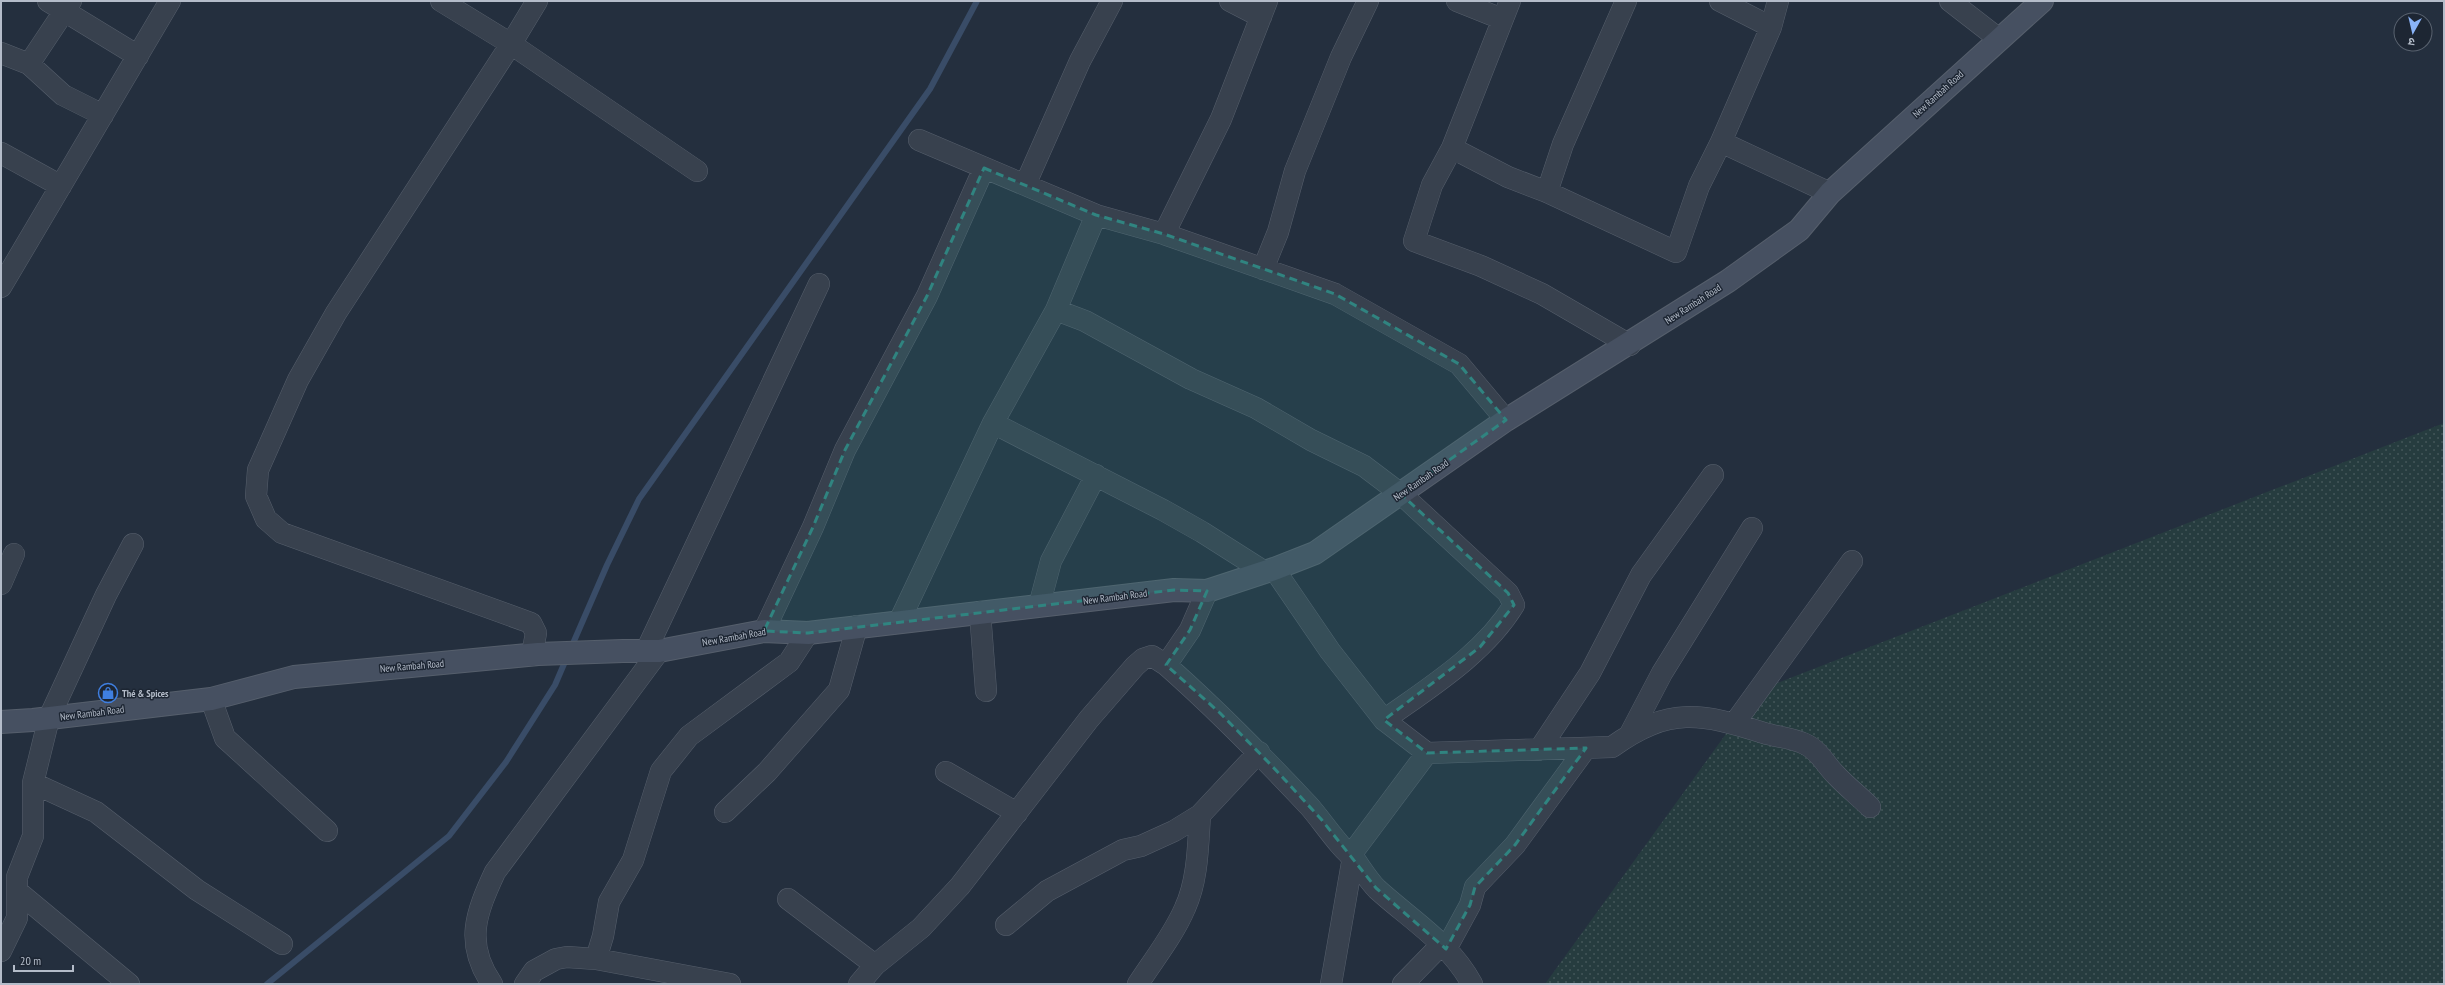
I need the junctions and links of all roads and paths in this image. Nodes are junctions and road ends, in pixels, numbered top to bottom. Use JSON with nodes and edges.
{"nodes":[{"id":1,"x":170,"y":1,"type":"edge"},
{"id":2,"x":441,"y":1,"type":"edge"},
{"id":3,"x":537,"y":1,"type":"edge"},
{"id":4,"x":1112,"y":1,"type":"edge"},
{"id":5,"x":1230,"y":1,"type":"edge"},
{"id":6,"x":1368,"y":1,"type":"edge"},
{"id":7,"x":1457,"y":1,"type":"edge"},
{"id":8,"x":1626,"y":1,"type":"edge"},
{"id":9,"x":1720,"y":1,"type":"edge"},
{"id":10,"x":1778,"y":1,"type":"edge"},
{"id":11,"x":1950,"y":1,"type":"edge"},
{"id":12,"x":2042,"y":1,"type":"edge"},
{"id":13,"x":61,"y":5,"type":"edge"},
{"id":14,"x":1264,"y":9,"type":"edge"},
{"id":15,"x":1506,"y":10,"type":"edge"},
{"id":16,"x":1771,"y":27,"type":"junction"},
{"id":17,"x":1999,"y":39,"type":"junction"},
{"id":18,"x":511,"y":44,"type":"junction"},
{"id":19,"x":1,"y":53,"type":"edge"},
{"id":20,"x":138,"y":56,"type":"junction"},
{"id":21,"x":29,"y":64,"type":"junction"},
{"id":22,"x":103,"y":115,"type":"junction"},
{"id":23,"x":919,"y":140,"type":"dead end"},
{"id":24,"x":1721,"y":142,"type":"junction"},
{"id":25,"x":1452,"y":148,"type":"junction"},
{"id":26,"x":1,"y":152,"type":"edge"},
{"id":27,"x":984,"y":168,"type":"junction"},
{"id":28,"x":697,"y":170,"type":"dead end"},
{"id":29,"x":1025,"y":185,"type":"junction"},
{"id":30,"x":61,"y":186,"type":"junction"},
{"id":31,"x":1547,"y":192,"type":"junction"},
{"id":32,"x":1830,"y":193,"type":"junction"},
{"id":33,"x":1096,"y":215,"type":"junction"},
{"id":34,"x":1164,"y":234,"type":"junction"},
{"id":35,"x":1263,"y":269,"type":"junction"},
{"id":36,"x":819,"y":284,"type":"dead end"},
{"id":37,"x":1,"y":287,"type":"edge"},
{"id":38,"x":1056,"y":310,"type":"junction"},
{"id":39,"x":1630,"y":345,"type":"junction"},
{"id":40,"x":1506,"y":420,"type":"junction"},
{"id":41,"x":993,"y":423,"type":"junction"},
{"id":42,"x":1096,"y":475,"type":"junction"},
{"id":43,"x":1713,"y":475,"type":"dead end"},
{"id":44,"x":1401,"y":494,"type":"junction"},
{"id":45,"x":1752,"y":528,"type":"dead end"},
{"id":46,"x":133,"y":544,"type":"dead end"},
{"id":47,"x":14,"y":554,"type":"dead end"},
{"id":48,"x":1852,"y":561,"type":"dead end"},
{"id":49,"x":1270,"y":570,"type":"junction"},
{"id":50,"x":1,"y":584,"type":"edge"},
{"id":51,"x":1206,"y":590,"type":"junction"},
{"id":52,"x":1039,"y":606,"type":"junction"},
{"id":53,"x":980,"y":612,"type":"junction"},
{"id":54,"x":899,"y":622,"type":"junction"},
{"id":55,"x":857,"y":626,"type":"junction"},
{"id":56,"x":764,"y":630,"type":"junction"},
{"id":57,"x":808,"y":633,"type":"junction"},
{"id":58,"x":653,"y":651,"type":"junction"},
{"id":59,"x":535,"y":655,"type":"junction"},
{"id":60,"x":1166,"y":665,"type":"junction"},
{"id":61,"x":986,"y":691,"type":"dead end"},
{"id":62,"x":210,"y":699,"type":"junction"},
{"id":63,"x":49,"y":718,"type":"junction"},
{"id":64,"x":1384,"y":720,"type":"junction"},
{"id":65,"x":1,"y":722,"type":"edge"},
{"id":66,"x":1734,"y":724,"type":"junction"},
{"id":67,"x":1630,"y":734,"type":"junction"},
{"id":68,"x":1586,"y":748,"type":"junction"},
{"id":69,"x":1539,"y":750,"type":"junction"},
{"id":70,"x":1259,"y":752,"type":"junction"},
{"id":71,"x":1427,"y":753,"type":"junction"},
{"id":72,"x":946,"y":772,"type":"dead end"},
{"id":73,"x":34,"y":783,"type":"junction"},
{"id":74,"x":1870,"y":807,"type":"dead end"},
{"id":75,"x":725,"y":812,"type":"dead end"},
{"id":76,"x":1017,"y":813,"type":"junction"},
{"id":77,"x":1200,"y":815,"type":"junction"},
{"id":78,"x":327,"y":832,"type":"dead end"},
{"id":79,"x":1351,"y":856,"type":"junction"},
{"id":80,"x":17,"y":891,"type":"junction"},
{"id":81,"x":788,"y":899,"type":"dead end"},
{"id":82,"x":1006,"y":925,"type":"dead end"},
{"id":83,"x":282,"y":944,"type":"dead end"},
{"id":84,"x":1444,"y":946,"type":"junction"},
{"id":85,"x":1,"y":951,"type":"edge"},
{"id":86,"x":596,"y":959,"type":"junction"},
{"id":87,"x":875,"y":964,"type":"junction"},
{"id":88,"x":128,"y":984,"type":"edge"},
{"id":89,"x":492,"y":984,"type":"edge"},
{"id":90,"x":525,"y":984,"type":"edge"},
{"id":91,"x":730,"y":984,"type":"edge"},
{"id":92,"x":859,"y":984,"type":"edge"},
{"id":93,"x":1138,"y":984,"type":"edge"},
{"id":94,"x":1331,"y":984,"type":"edge"},
{"id":95,"x":1403,"y":984,"type":"edge"},
{"id":96,"x":1472,"y":984,"type":"edge"}],
"edges":[{"from":1,"to":20,"type":"street"},
{"from":2,"to":18,"type":"street"},
{"from":3,"to":18,"type":"street"},
{"from":4,"to":29,"type":"street"},
{"from":5,"to":14,"type":"street"},
{"from":6,"to":35,"type":"street"},
{"from":7,"to":15,"type":"street"},
{"from":8,"to":31,"type":"street"},
{"from":9,"to":16,"type":"street"},
{"from":10,"to":16,"type":"street"},
{"from":11,"to":17,"type":"street"},
{"from":12,"to":17,"type":"street","name":"New Rambah Road"},
{"from":13,"to":20,"type":"street"},
{"from":13,"to":21,"type":"street"},
{"from":14,"to":34,"type":"street"},
{"from":15,"to":25,"type":"street"},
{"from":16,"to":24,"type":"street"},
{"from":17,"to":32,"type":"street","name":"New Rambah Road"},
{"from":18,"to":28,"type":"street"},
{"from":18,"to":59,"type":"street"},
{"from":19,"to":21,"type":"street"},
{"from":20,"to":22,"type":"street"},
{"from":21,"to":22,"type":"street"},
{"from":22,"to":30,"type":"street"},
{"from":23,"to":27,"type":"street"},
{"from":24,"to":31,"type":"street"},
{"from":24,"to":32,"type":"street"},
{"from":25,"to":31,"type":"street"},
{"from":25,"to":39,"type":"street"},
{"from":26,"to":30,"type":"street"},
{"from":27,"to":29,"type":"street"},
{"from":27,"to":56,"type":"street"},
{"from":29,"to":33,"type":"street"},
{"from":30,"to":37,"type":"street"},
{"from":32,"to":39,"type":"street","name":"New Rambah Road"},
{"from":33,"to":34,"type":"street"},
{"from":33,"to":38,"type":"street"},
{"from":34,"to":35,"type":"street"},
{"from":35,"to":40,"type":"street"},
{"from":36,"to":58,"type":"street"},
{"from":38,"to":41,"type":"street"},
{"from":38,"to":44,"type":"street"},
{"from":39,"to":40,"type":"street","name":"New Rambah Road"},
{"from":40,"to":44,"type":"street","name":"New Rambah Road"},
{"from":41,"to":42,"type":"street"},
{"from":41,"to":54,"type":"street"},
{"from":42,"to":49,"type":"street"},
{"from":42,"to":52,"type":"street"},
{"from":43,"to":69,"type":"street"},
{"from":44,"to":49,"type":"street","name":"New Rambah Road"},
{"from":44,"to":64,"type":"street"},
{"from":45,"to":67,"type":"street"},
{"from":46,"to":63,"type":"street"},
{"from":47,"to":50,"type":"street"},
{"from":48,"to":66,"type":"street"},
{"from":49,"to":51,"type":"street","name":"New Rambah Road"},
{"from":49,"to":64,"type":"street"},
{"from":51,"to":52,"type":"street","name":"New Rambah Road"},
{"from":51,"to":60,"type":"street"},
{"from":52,"to":53,"type":"street","name":"New Rambah Road"},
{"from":53,"to":54,"type":"street","name":"New Rambah Road"},
{"from":53,"to":61,"type":"street"},
{"from":54,"to":55,"type":"street","name":"New Rambah Road"},
{"from":55,"to":57,"type":"street","name":"New Rambah Road"},
{"from":55,"to":75,"type":"street"},
{"from":56,"to":57,"type":"street","name":"New Rambah Road"},
{"from":56,"to":58,"type":"street","name":"New Rambah Road"},
{"from":57,"to":86,"type":"street"},
{"from":58,"to":59,"type":"street","name":"New Rambah Road"},
{"from":58,"to":89,"type":"street"},
{"from":59,"to":62,"type":"street","name":"New Rambah Road"},
{"from":60,"to":70,"type":"street"},
{"from":60,"to":76,"type":"street"},
{"from":62,"to":63,"type":"street","name":"New Rambah Road"},
{"from":62,"to":78,"type":"street"},
{"from":63,"to":65,"type":"street","name":"New Rambah Road"},
{"from":63,"to":73,"type":"street"},
{"from":64,"to":71,"type":"street"},
{"from":66,"to":67,"type":"street"},
{"from":66,"to":74,"type":"street"},
{"from":67,"to":68,"type":"street"},
{"from":68,"to":69,"type":"street"},
{"from":68,"to":84,"type":"street"},
{"from":69,"to":71,"type":"street"},
{"from":70,"to":77,"type":"street"},
{"from":70,"to":79,"type":"street"},
{"from":71,"to":79,"type":"street"},
{"from":72,"to":76,"type":"street"},
{"from":73,"to":80,"type":"street"},
{"from":73,"to":83,"type":"street"},
{"from":76,"to":87,"type":"street"},
{"from":77,"to":82,"type":"street"},
{"from":77,"to":93,"type":"street"},
{"from":79,"to":84,"type":"street"},
{"from":79,"to":94,"type":"street"},
{"from":80,"to":85,"type":"street"},
{"from":80,"to":88,"type":"street"},
{"from":81,"to":87,"type":"street"},
{"from":84,"to":95,"type":"street"},
{"from":84,"to":96,"type":"street"},
{"from":86,"to":90,"type":"street"},
{"from":86,"to":91,"type":"street"},
{"from":87,"to":92,"type":"street"}]}
